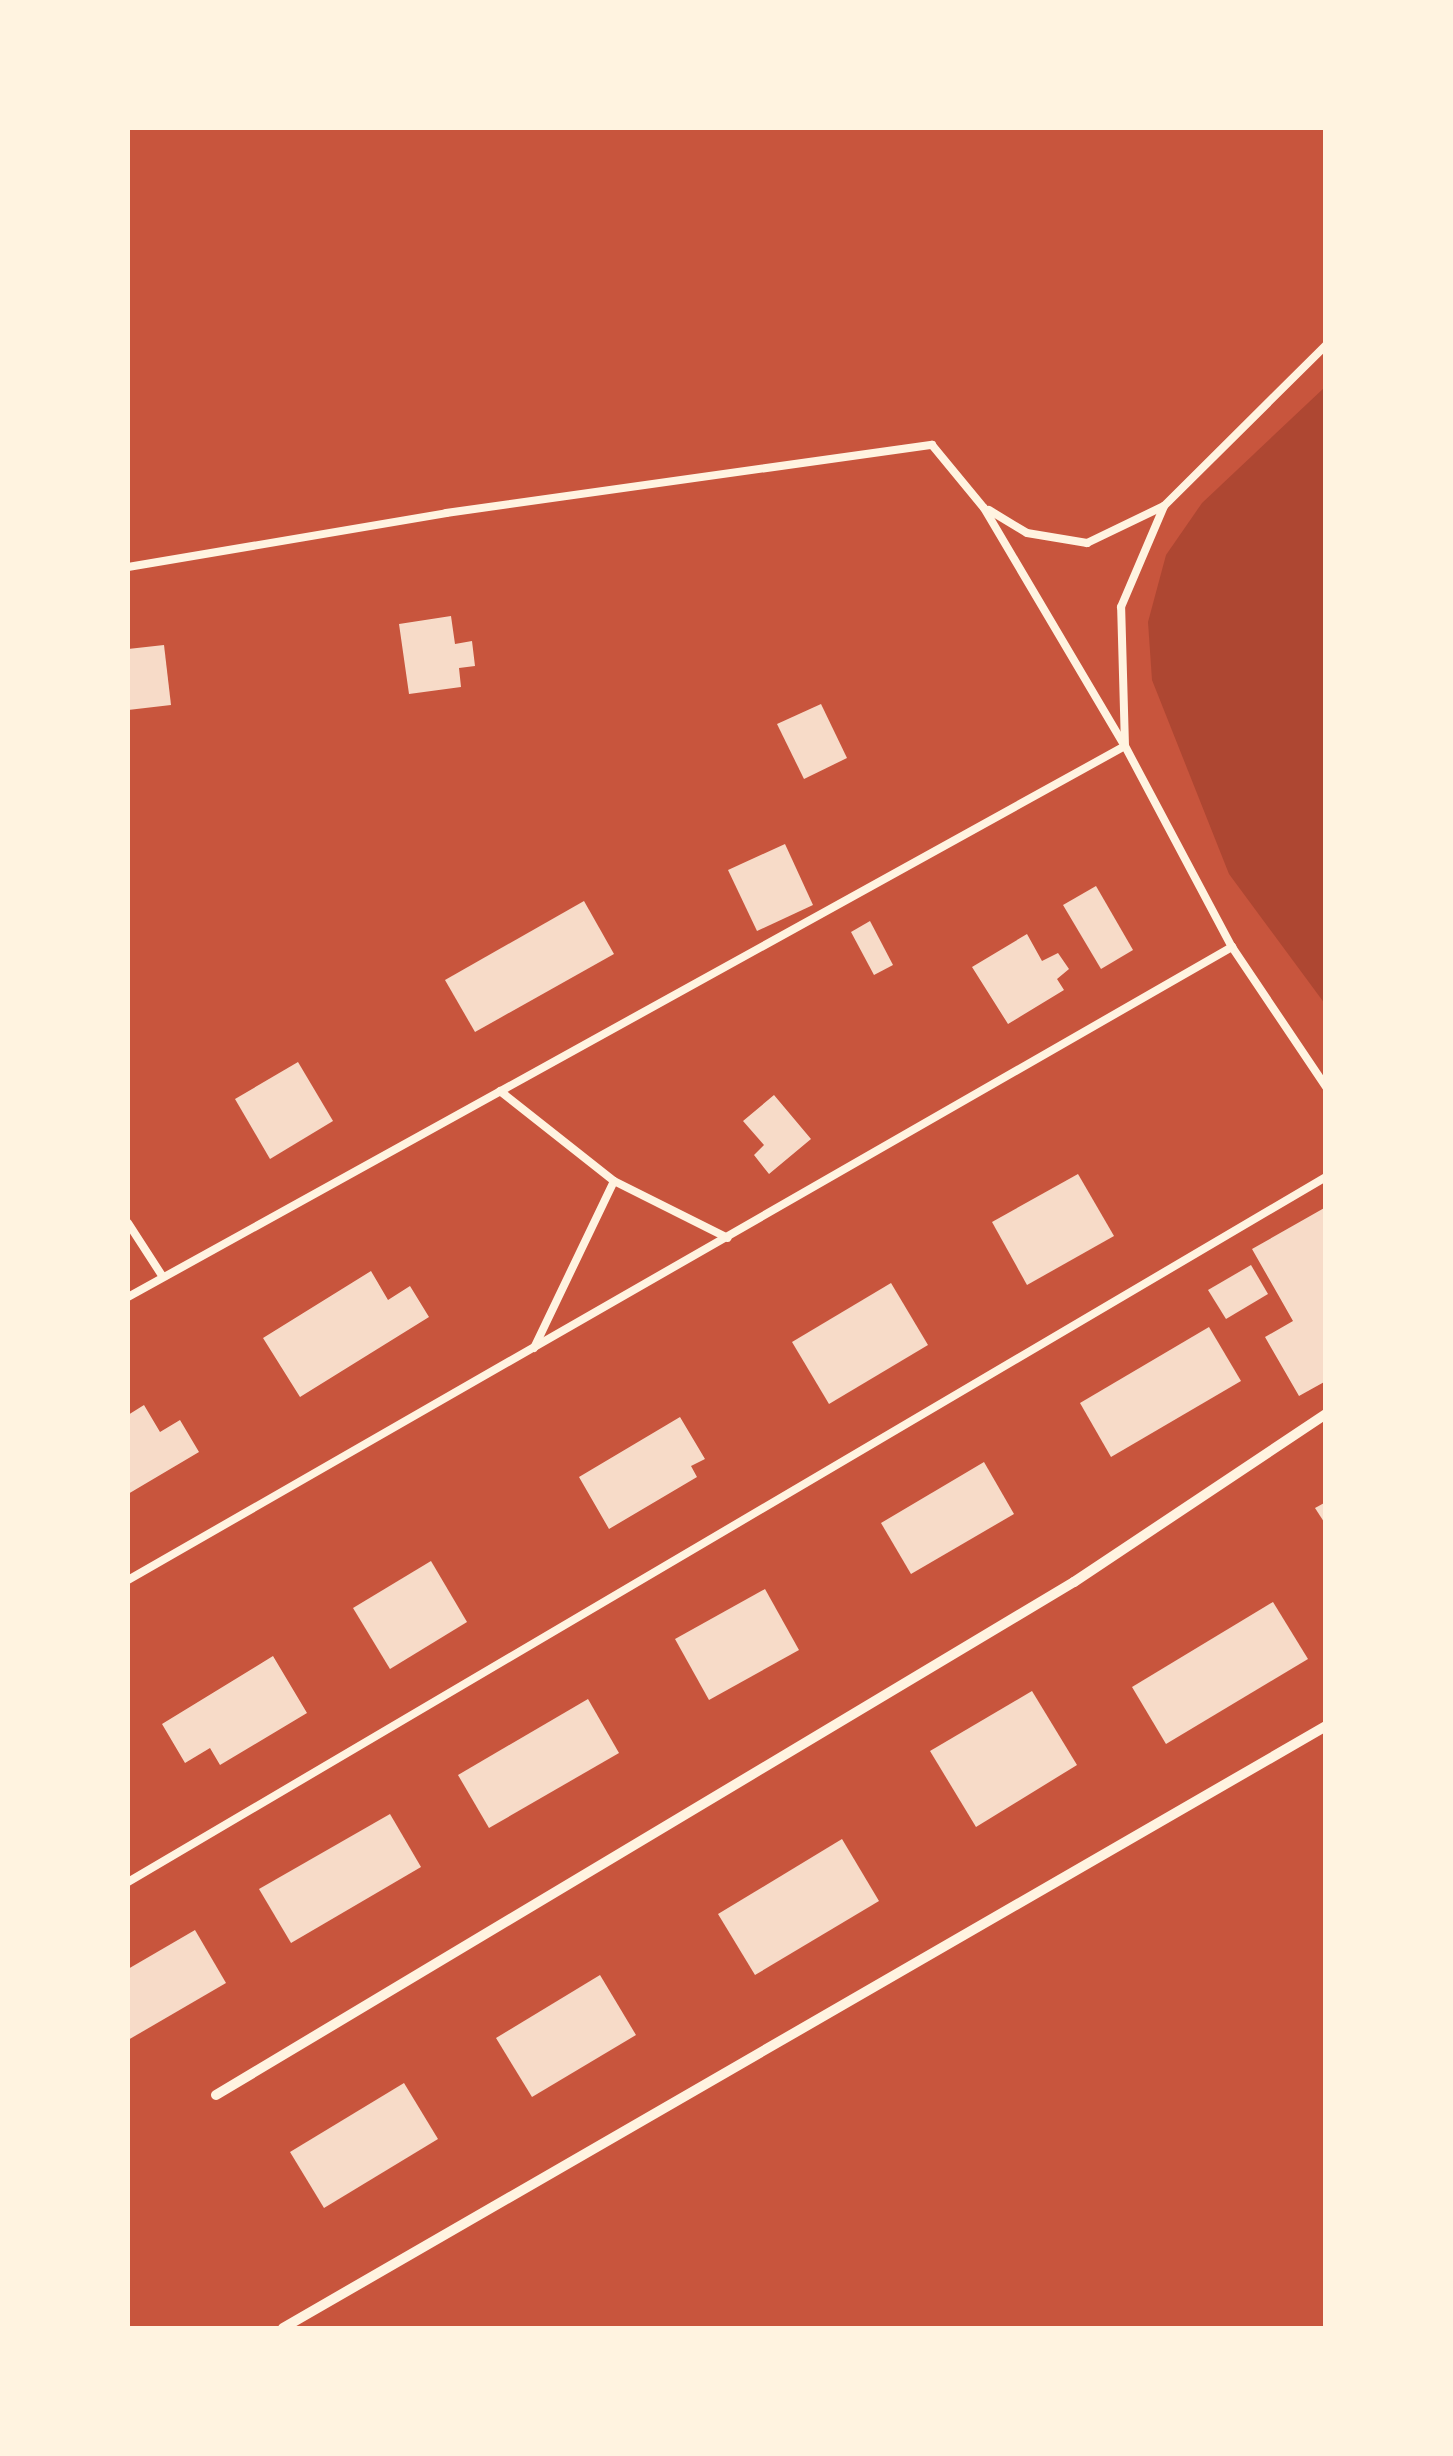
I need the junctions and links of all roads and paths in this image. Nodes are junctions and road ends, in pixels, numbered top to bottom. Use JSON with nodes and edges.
{"nodes":[{"id":1,"x":1326,"y":345,"type":"edge"},
{"id":2,"x":1164,"y":506,"type":"junction"},
{"id":3,"x":984,"y":508,"type":"junction"},
{"id":4,"x":128,"y":567,"type":"edge"},
{"id":5,"x":1125,"y":746,"type":"junction"},
{"id":6,"x":1232,"y":947,"type":"junction"},
{"id":7,"x":1326,"y":1087,"type":"edge"},
{"id":8,"x":500,"y":1091,"type":"junction"},
{"id":9,"x":1326,"y":1178,"type":"edge"},
{"id":10,"x":614,"y":1181,"type":"junction"},
{"id":11,"x":128,"y":1224,"type":"edge"},
{"id":12,"x":728,"y":1238,"type":"junction"},
{"id":13,"x":164,"y":1277,"type":"junction"},
{"id":14,"x":128,"y":1297,"type":"edge"},
{"id":15,"x":534,"y":1348,"type":"junction"},
{"id":16,"x":1326,"y":1414,"type":"edge"},
{"id":17,"x":128,"y":1580,"type":"edge"},
{"id":18,"x":1326,"y":1726,"type":"edge"},
{"id":19,"x":128,"y":1882,"type":"edge"},
{"id":20,"x":216,"y":2094,"type":"dead end"},
{"id":21,"x":284,"y":2328,"type":"edge"}],
"edges":[{"from":1,"to":2,"type":"lane"},
{"from":2,"to":3,"type":"lane"},
{"from":2,"to":5,"type":"lane"},
{"from":3,"to":4,"type":"lane"},
{"from":3,"to":5,"type":"lane"},
{"from":5,"to":6,"type":"lane"},
{"from":5,"to":8,"type":"lane"},
{"from":6,"to":7,"type":"lane"},
{"from":6,"to":12,"type":"lane"},
{"from":8,"to":10,"type":"lane"},
{"from":8,"to":13,"type":"lane"},
{"from":9,"to":19,"type":"lane"},
{"from":10,"to":12,"type":"lane"},
{"from":10,"to":15,"type":"lane"},
{"from":11,"to":13,"type":"lane"},
{"from":12,"to":15,"type":"lane"},
{"from":13,"to":14,"type":"lane"},
{"from":15,"to":17,"type":"lane"},
{"from":16,"to":20,"type":"street"},
{"from":18,"to":21,"type":"street"}]}
